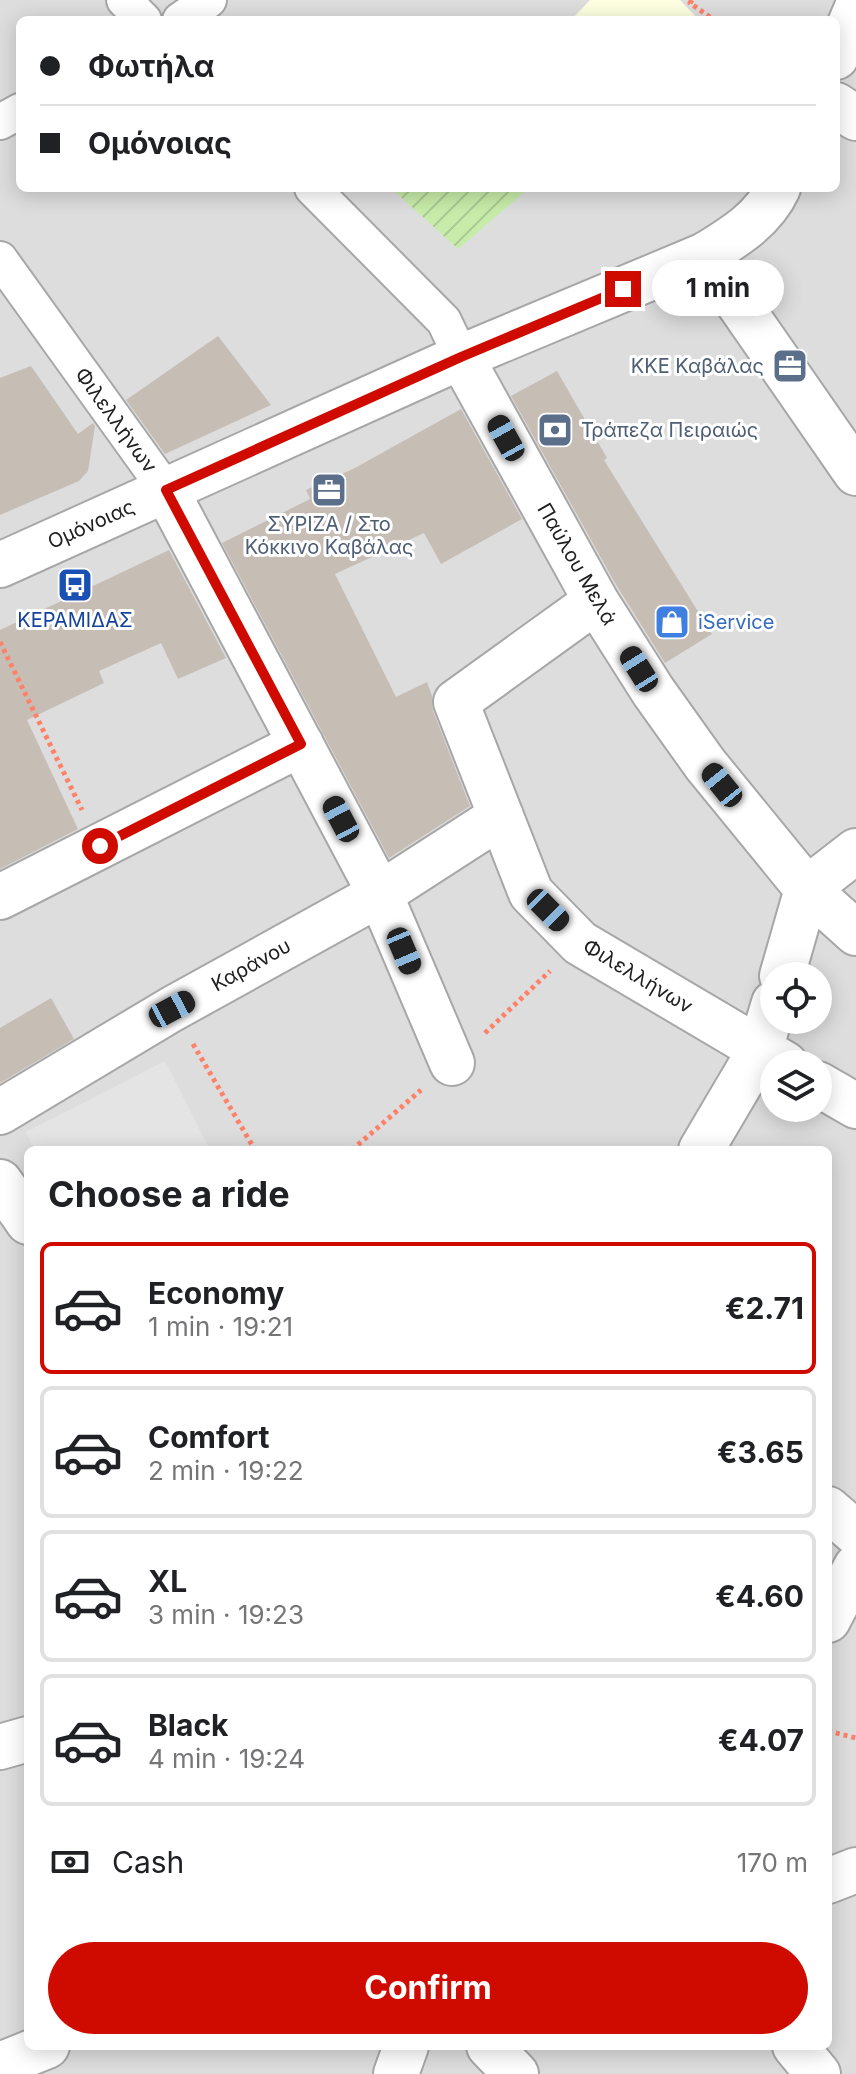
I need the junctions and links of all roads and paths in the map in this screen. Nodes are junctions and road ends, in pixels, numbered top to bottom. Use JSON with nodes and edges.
{"nodes":[{"id":1,"x":124,"y":0,"type":"edge"},
{"id":2,"x":209,"y":0,"type":"edge"},
{"id":3,"x":691,"y":1,"type":"edge"},
{"id":4,"x":856,"y":10,"type":"edge"},
{"id":5,"x":140,"y":16,"type":"edge"},
{"id":6,"x":186,"y":16,"type":"edge"},
{"id":7,"x":709,"y":16,"type":"edge"},
{"id":8,"x":840,"y":48,"type":"edge"},
{"id":9,"x":316,"y":192,"type":"edge"},
{"id":10,"x":776,"y":192,"type":"edge"},
{"id":11,"x":705,"y":255,"type":"junction"},
{"id":12,"x":0,"y":259,"type":"edge"},
{"id":13,"x":461,"y":357,"type":"junction"},
{"id":14,"x":856,"y":473,"type":"edge"},
{"id":15,"x":166,"y":490,"type":"junction"},
{"id":16,"x":0,"y":565,"type":"edge"},
{"id":17,"x":596,"y":601,"type":"junction"},
{"id":18,"x":0,"y":642,"type":"edge"},
{"id":19,"x":301,"y":744,"type":"junction"},
{"id":20,"x":501,"y":816,"type":"junction"},
{"id":21,"x":100,"y":846,"type":"junction"},
{"id":22,"x":856,"y":851,"type":"edge"},
{"id":23,"x":807,"y":889,"type":"junction"},
{"id":24,"x":380,"y":894,"type":"junction"},
{"id":25,"x":0,"y":897,"type":"edge"},
{"id":26,"x":856,"y":933,"type":"edge"},
{"id":27,"x":786,"y":962,"type":"edge"},
{"id":28,"x":172,"y":1009,"type":"junction"},
{"id":29,"x":761,"y":1050,"type":"edge"},
{"id":30,"x":452,"y":1063,"type":"dead end"},
{"id":31,"x":760,"y":1074,"type":"edge"},
{"id":32,"x":832,"y":1092,"type":"edge"},
{"id":33,"x":856,"y":1106,"type":"edge"},
{"id":34,"x":0,"y":1112,"type":"edge"},
{"id":35,"x":253,"y":1146,"type":"edge"},
{"id":36,"x":704,"y":1146,"type":"edge"},
{"id":37,"x":0,"y":1182,"type":"edge"},
{"id":38,"x":24,"y":1216,"type":"edge"},
{"id":39,"x":832,"y":1512,"type":"edge"},
{"id":40,"x":856,"y":1533,"type":"edge"},
{"id":41,"x":856,"y":1567,"type":"edge"},
{"id":42,"x":832,"y":1612,"type":"edge"},
{"id":43,"x":832,"y":1732,"type":"edge"},
{"id":44,"x":856,"y":1738,"type":"edge"},
{"id":45,"x":24,"y":1740,"type":"edge"},
{"id":46,"x":0,"y":1747,"type":"edge"},
{"id":47,"x":856,"y":1870,"type":"edge"},
{"id":48,"x":832,"y":1879,"type":"edge"},
{"id":49,"x":37,"y":2050,"type":"edge"},
{"id":50,"x":405,"y":2050,"type":"edge"},
{"id":51,"x":493,"y":2050,"type":"edge"},
{"id":52,"x":798,"y":2050,"type":"edge"},
{"id":53,"x":0,"y":2065,"type":"edge"},
{"id":54,"x":396,"y":2074,"type":"edge"},
{"id":55,"x":516,"y":2074,"type":"edge"},
{"id":56,"x":818,"y":2074,"type":"edge"}],
"edges":[{"from":1,"to":5,"type":"street"},
{"from":2,"to":6,"type":"street"},
{"from":3,"to":7,"type":"path"},
{"from":4,"to":8,"type":"street"},
{"from":9,"to":13,"type":"street","name":"Παύλου Μελά"},
{"from":10,"to":11,"type":"street","name":"Ομόνοιας"},
{"from":11,"to":13,"type":"street","name":"Ομόνοιας"},
{"from":11,"to":14,"type":"street"},
{"from":12,"to":15,"type":"street","name":"Φιλελλήνων"},
{"from":13,"to":15,"type":"street","name":"Ομόνοιας"},
{"from":13,"to":17,"type":"street","name":"Παύλου Μελά"},
{"from":15,"to":16,"type":"street","name":"Ομόνοιας"},
{"from":15,"to":19,"type":"street","name":"Φιλελλήνων"},
{"from":17,"to":20,"type":"street","name":"Φιλελλήνων"},
{"from":17,"to":23,"type":"street","name":"Παύλου Μελά"},
{"from":18,"to":21,"type":"path"},
{"from":19,"to":21,"type":"street"},
{"from":19,"to":24,"type":"street","name":"Φιλελλήνων"},
{"from":20,"to":24,"type":"street","name":"Καράνου"},
{"from":20,"to":29,"type":"street","name":"Φιλελλήνων"},
{"from":21,"to":25,"type":"street"},
{"from":22,"to":23,"type":"street"},
{"from":23,"to":26,"type":"street","name":"Παύλου Μελά"},
{"from":23,"to":27,"type":"street"},
{"from":24,"to":28,"type":"street","name":"Καράνου"},
{"from":24,"to":30,"type":"street","name":"Φιλελλήνων"},
{"from":28,"to":34,"type":"street","name":"Καράνου"},
{"from":28,"to":35,"type":"path"},
{"from":31,"to":36,"type":"street"},
{"from":32,"to":33,"type":"street"},
{"from":37,"to":38,"type":"street"},
{"from":39,"to":40,"type":"street"},
{"from":41,"to":42,"type":"street"},
{"from":43,"to":44,"type":"path"},
{"from":45,"to":46,"type":"street"},
{"from":47,"to":48,"type":"street"},
{"from":49,"to":53,"type":"street"},
{"from":50,"to":54,"type":"street"},
{"from":51,"to":55,"type":"street"},
{"from":52,"to":56,"type":"street"}]}
